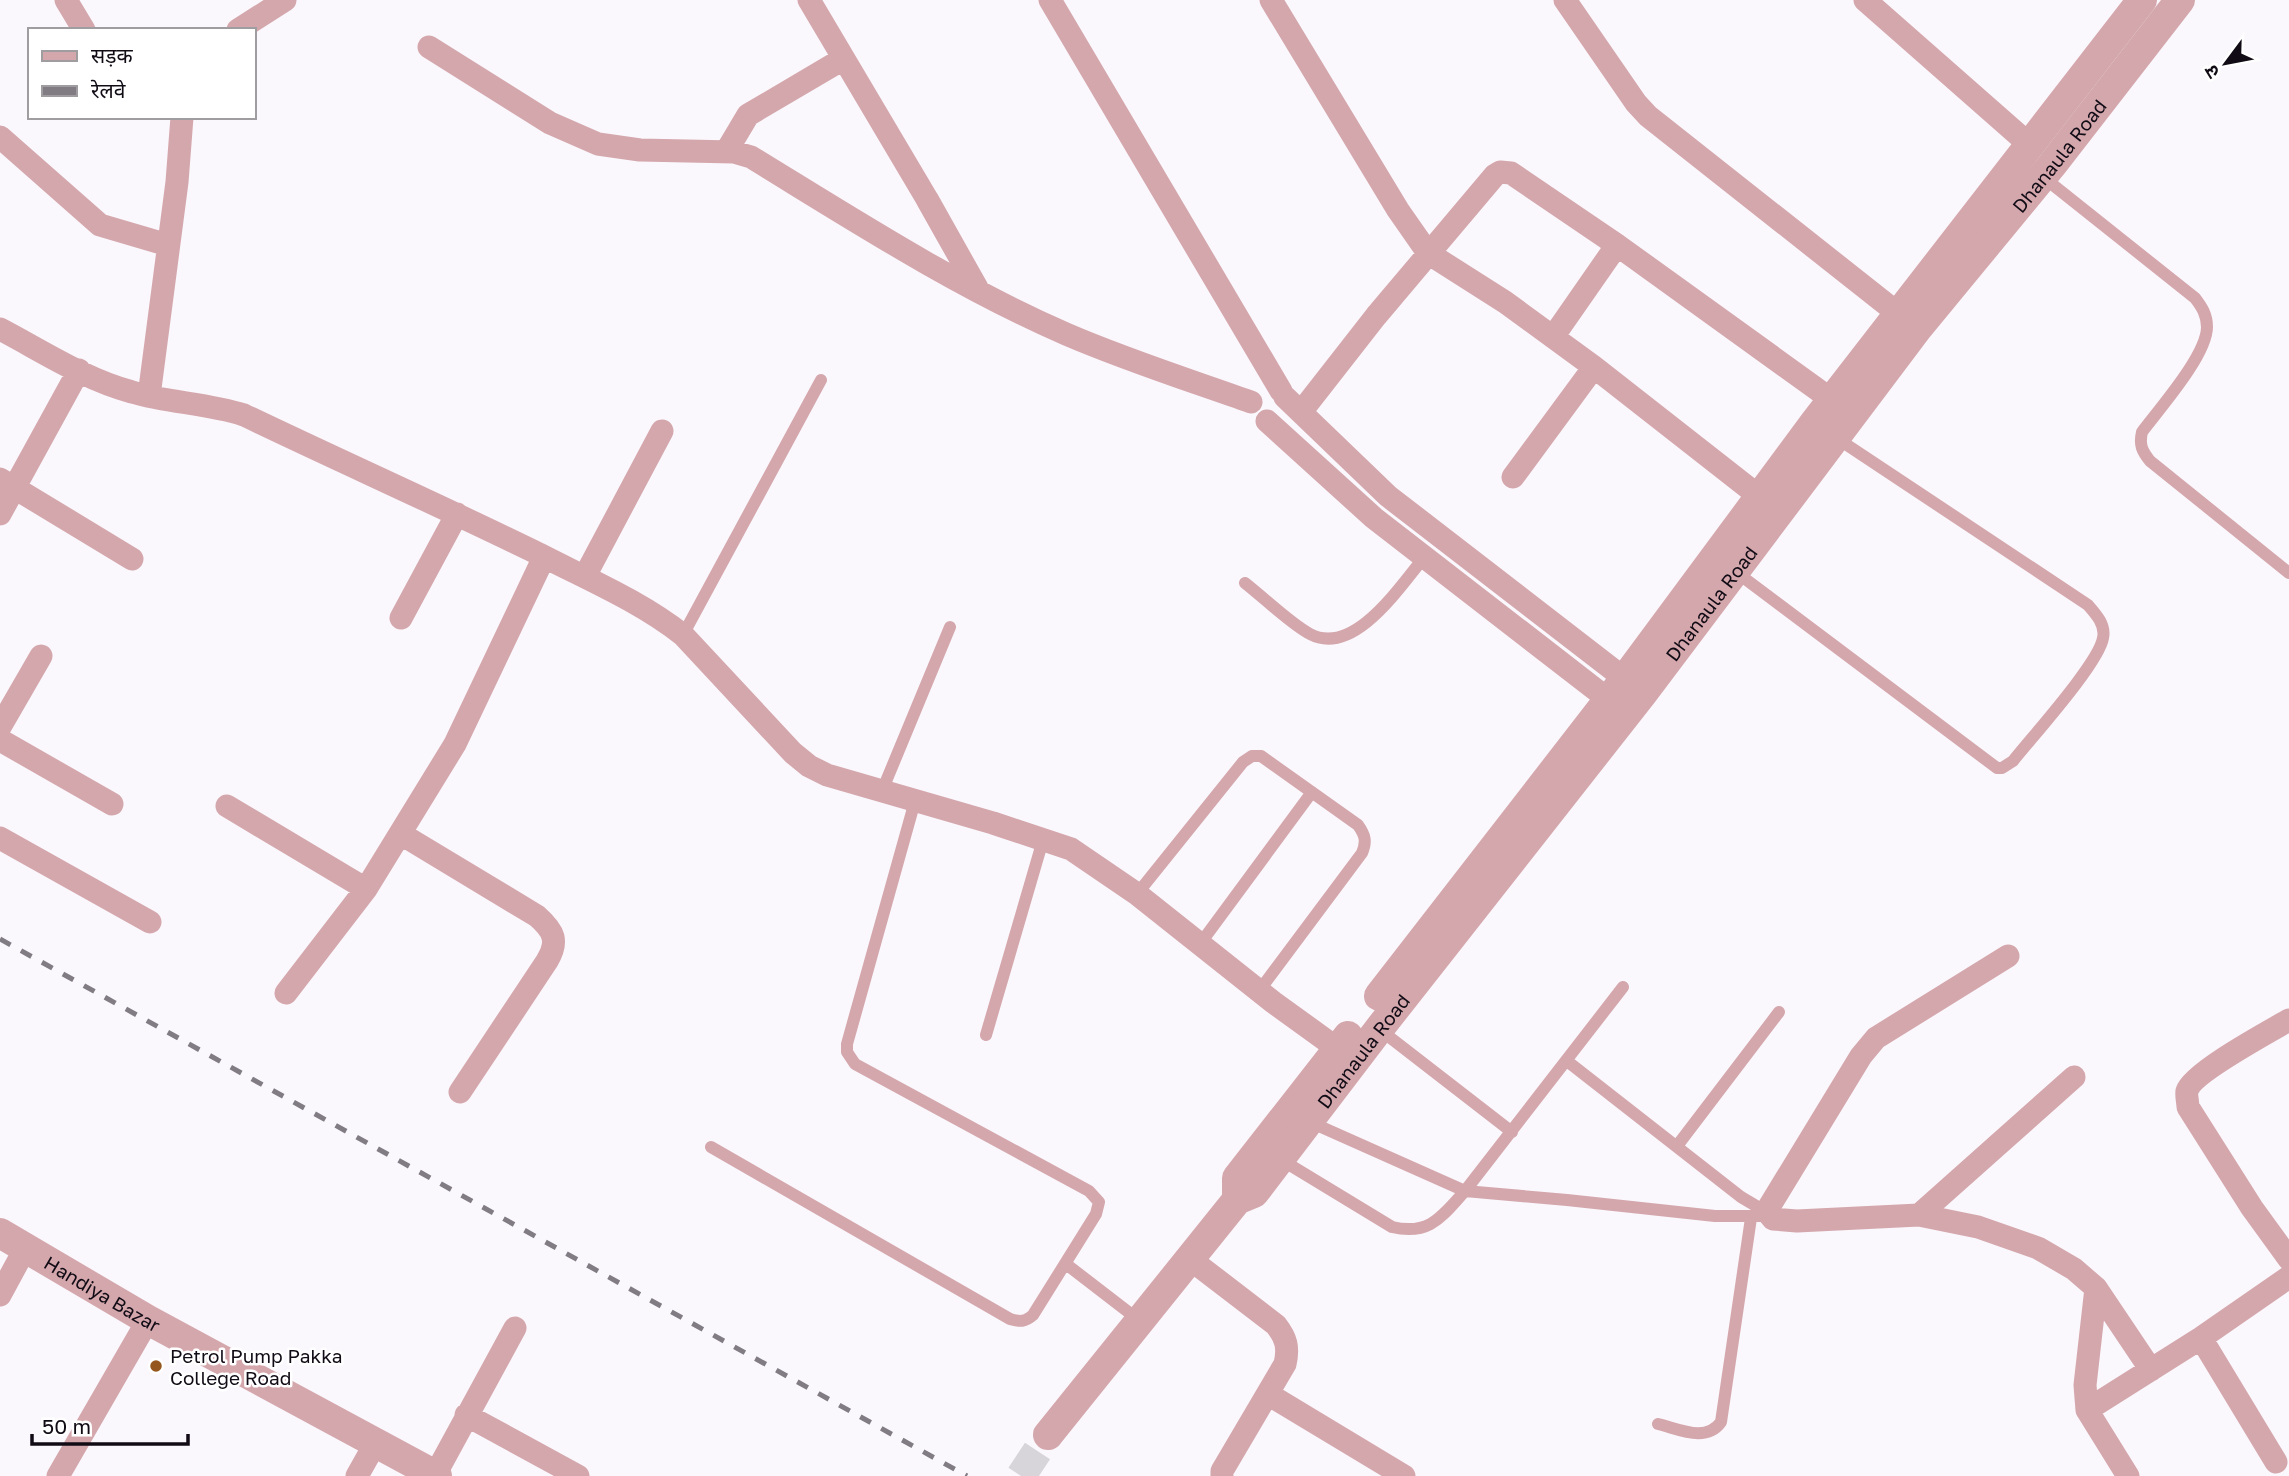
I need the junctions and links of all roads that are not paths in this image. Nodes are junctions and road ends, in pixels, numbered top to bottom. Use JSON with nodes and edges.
{"nodes":[{"id":1,"x":66,"y":0,"type":"edge"},
{"id":2,"x":285,"y":0,"type":"edge"},
{"id":3,"x":809,"y":0,"type":"edge"},
{"id":4,"x":1050,"y":0,"type":"edge"},
{"id":5,"x":1271,"y":0,"type":"edge"},
{"id":6,"x":1565,"y":0,"type":"edge"},
{"id":7,"x":1866,"y":0,"type":"edge"},
{"id":8,"x":2142,"y":0,"type":"edge"},
{"id":9,"x":2180,"y":0,"type":"edge"},
{"id":10,"x":83,"y":28,"type":"edge"},
{"id":11,"x":241,"y":28,"type":"edge"},
{"id":12,"x":429,"y":47,"type":"dead end"},
{"id":13,"x":844,"y":59,"type":"junction"},
{"id":14,"x":182,"y":119,"type":"edge"},
{"id":15,"x":0,"y":137,"type":"edge"},
{"id":16,"x":2031,"y":146,"type":"junction"},
{"id":17,"x":726,"y":152,"type":"junction"},
{"id":18,"x":2042,"y":177,"type":"junction"},
{"id":19,"x":168,"y":244,"type":"junction"},
{"id":20,"x":1618,"y":245,"type":"junction"},
{"id":21,"x":1428,"y":253,"type":"junction"},
{"id":22,"x":977,"y":289,"type":"junction"},
{"id":23,"x":1908,"y":321,"type":"junction"},
{"id":24,"x":0,"y":329,"type":"edge"},
{"id":25,"x":1553,"y":337,"type":"junction"},
{"id":26,"x":1594,"y":367,"type":"junction"},
{"id":27,"x":79,"y":370,"type":"junction"},
{"id":28,"x":821,"y":380,"type":"dead end"},
{"id":29,"x":149,"y":396,"type":"junction"},
{"id":30,"x":1289,"y":400,"type":"junction"},
{"id":31,"x":1251,"y":402,"type":"junction"},
{"id":32,"x":1828,"y":420,"type":"junction"},
{"id":33,"x":1267,"y":421,"type":"junction"},
{"id":34,"x":662,"y":432,"type":"dead end"},
{"id":35,"x":1513,"y":477,"type":"dead end"},
{"id":36,"x":8,"y":483,"type":"edge"},
{"id":37,"x":1760,"y":497,"type":"junction"},
{"id":38,"x":0,"y":514,"type":"edge"},
{"id":39,"x":457,"y":514,"type":"junction"},
{"id":40,"x":1441,"y":538,"type":"junction"},
{"id":41,"x":544,"y":557,"type":"junction"},
{"id":42,"x":1424,"y":558,"type":"junction"},
{"id":43,"x":132,"y":559,"type":"dead end"},
{"id":44,"x":1736,"y":572,"type":"junction"},
{"id":45,"x":2289,"y":573,"type":"edge"},
{"id":46,"x":585,"y":576,"type":"junction"},
{"id":47,"x":1245,"y":583,"type":"dead end"},
{"id":48,"x":401,"y":618,"type":"dead end"},
{"id":49,"x":950,"y":627,"type":"dead end"},
{"id":50,"x":683,"y":635,"type":"junction"},
{"id":51,"x":41,"y":656,"type":"dead end"},
{"id":52,"x":1626,"y":697,"type":"junction"},
{"id":53,"x":0,"y":727,"type":"edge"},
{"id":54,"x":0,"y":740,"type":"edge"},
{"id":55,"x":882,"y":791,"type":"junction"},
{"id":56,"x":1311,"y":792,"type":"junction"},
{"id":57,"x":915,"y":801,"type":"junction"},
{"id":58,"x":112,"y":804,"type":"dead end"},
{"id":59,"x":227,"y":806,"type":"dead end"},
{"id":60,"x":401,"y":834,"type":"junction"},
{"id":61,"x":0,"y":838,"type":"edge"},
{"id":62,"x":1043,"y":840,"type":"junction"},
{"id":63,"x":366,"y":889,"type":"junction"},
{"id":64,"x":1137,"y":894,"type":"junction"},
{"id":65,"x":150,"y":922,"type":"dead end"},
{"id":66,"x":1199,"y":944,"type":"junction"},
{"id":67,"x":2008,"y":956,"type":"dead end"},
{"id":68,"x":1623,"y":987,"type":"dead end"},
{"id":69,"x":1259,"y":991,"type":"junction"},
{"id":70,"x":286,"y":993,"type":"dead end"},
{"id":71,"x":1779,"y":1012,"type":"dead end"},
{"id":72,"x":2289,"y":1020,"type":"edge"},
{"id":73,"x":1379,"y":1029,"type":"junction"},
{"id":74,"x":986,"y":1035,"type":"dead end"},
{"id":75,"x":1346,"y":1055,"type":"junction"},
{"id":76,"x":1566,"y":1061,"type":"junction"},
{"id":77,"x":2074,"y":1077,"type":"dead end"},
{"id":78,"x":460,"y":1092,"type":"dead end"},
{"id":79,"x":1308,"y":1122,"type":"junction"},
{"id":80,"x":1512,"y":1132,"type":"junction"},
{"id":81,"x":1677,"y":1146,"type":"junction"},
{"id":82,"x":711,"y":1147,"type":"dead end"},
{"id":83,"x":1280,"y":1159,"type":"junction"},
{"id":84,"x":1465,"y":1191,"type":"junction"},
{"id":85,"x":1237,"y":1200,"type":"junction"},
{"id":86,"x":1919,"y":1215,"type":"junction"},
{"id":87,"x":1763,"y":1216,"type":"junction"},
{"id":88,"x":13,"y":1240,"type":"edge"},
{"id":89,"x":1190,"y":1259,"type":"junction"},
{"id":90,"x":2289,"y":1259,"type":"edge"},
{"id":91,"x":1066,"y":1264,"type":"junction"},
{"id":92,"x":2289,"y":1277,"type":"edge"},
{"id":93,"x":2096,"y":1288,"type":"junction"},
{"id":94,"x":0,"y":1295,"type":"edge"},
{"id":95,"x":148,"y":1320,"type":"junction"},
{"id":96,"x":1140,"y":1321,"type":"junction"},
{"id":97,"x":515,"y":1328,"type":"dead end"},
{"id":98,"x":2201,"y":1338,"type":"junction"},
{"id":99,"x":2151,"y":1370,"type":"junction"},
{"id":100,"x":1268,"y":1394,"type":"junction"},
{"id":101,"x":2087,"y":1409,"type":"junction"},
{"id":102,"x":466,"y":1415,"type":"junction"},
{"id":103,"x":1658,"y":1424,"type":"dead end"},
{"id":104,"x":1048,"y":1435,"type":"tunnel mouth"},
{"id":105,"x":375,"y":1444,"type":"junction"},
{"id":106,"x":2276,"y":1462,"type":"dead end"},
{"id":107,"x":436,"y":1475,"type":"edge"},
{"id":108,"x":58,"y":1476,"type":"edge"},
{"id":109,"x":357,"y":1476,"type":"edge"},
{"id":110,"x":578,"y":1476,"type":"edge"},
{"id":111,"x":1222,"y":1476,"type":"edge"},
{"id":112,"x":1404,"y":1476,"type":"edge"},
{"id":113,"x":2128,"y":1476,"type":"edge"}],
"edges":[{"from":1,"to":10,"type":"street"},
{"from":2,"to":11,"type":"street"},
{"from":3,"to":13,"type":"street"},
{"from":4,"to":30,"type":"street"},
{"from":5,"to":21,"type":"street"},
{"from":6,"to":23,"type":"street"},
{"from":7,"to":16,"type":"street"},
{"from":8,"to":16,"type":"street","name":"Dhanaula Road"},
{"from":9,"to":18,"type":"street","name":"Dhanaula Road"},
{"from":12,"to":17,"type":"street"},
{"from":13,"to":17,"type":"street"},
{"from":13,"to":22,"type":"street"},
{"from":14,"to":19,"type":"street"},
{"from":15,"to":19,"type":"street"},
{"from":16,"to":23,"type":"street","name":"Dhanaula Road"},
{"from":17,"to":22,"type":"street"},
{"from":18,"to":23,"type":"street","name":"Dhanaula Road"},
{"from":18,"to":45,"type":"lane"},
{"from":19,"to":29,"type":"street"},
{"from":20,"to":21,"type":"street"},
{"from":20,"to":25,"type":"street"},
{"from":20,"to":32,"type":"street"},
{"from":21,"to":25,"type":"street"},
{"from":21,"to":30,"type":"street"},
{"from":22,"to":31,"type":"street"},
{"from":23,"to":32,"type":"street","name":"Dhanaula Road"},
{"from":24,"to":27,"type":"street"},
{"from":25,"to":26,"type":"street"},
{"from":26,"to":35,"type":"street"},
{"from":26,"to":37,"type":"street"},
{"from":27,"to":29,"type":"street"},
{"from":27,"to":36,"type":"street"},
{"from":28,"to":50,"type":"lane"},
{"from":29,"to":39,"type":"street"},
{"from":30,"to":31,"type":"street"},
{"from":30,"to":33,"type":"street"},
{"from":30,"to":40,"type":"street"},
{"from":31,"to":33,"type":"street"},
{"from":32,"to":37,"type":"street","name":"Dhanaula Road"},
{"from":32,"to":44,"type":"street","name":"Dhanaula Road"},
{"from":32,"to":44,"type":"lane"},
{"from":33,"to":42,"type":"street"},
{"from":34,"to":46,"type":"street"},
{"from":36,"to":38,"type":"street"},
{"from":36,"to":43,"type":"street"},
{"from":37,"to":52,"type":"street","name":"Dhanaula Road"},
{"from":39,"to":41,"type":"street"},
{"from":39,"to":48,"type":"street"},
{"from":40,"to":42,"type":"lane"},
{"from":40,"to":52,"type":"street"},
{"from":41,"to":46,"type":"street"},
{"from":41,"to":60,"type":"street"},
{"from":42,"to":47,"type":"lane"},
{"from":42,"to":52,"type":"street"},
{"from":44,"to":52,"type":"street","name":"Dhanaula Road"},
{"from":46,"to":50,"type":"street"},
{"from":49,"to":55,"type":"lane"},
{"from":50,"to":55,"type":"street"},
{"from":51,"to":53,"type":"street"},
{"from":52,"to":73,"type":"street","name":"Dhanaula Road"},
{"from":52,"to":75,"type":"street","name":"Dhanaula Road"},
{"from":54,"to":58,"type":"street"},
{"from":55,"to":57,"type":"street"},
{"from":56,"to":64,"type":"lane"},
{"from":56,"to":66,"type":"lane"},
{"from":56,"to":69,"type":"lane"},
{"from":57,"to":62,"type":"street"},
{"from":57,"to":91,"type":"lane"},
{"from":59,"to":63,"type":"street"},
{"from":60,"to":63,"type":"street"},
{"from":60,"to":78,"type":"street"},
{"from":61,"to":65,"type":"street"},
{"from":62,"to":64,"type":"street"},
{"from":62,"to":74,"type":"lane"},
{"from":63,"to":70,"type":"street"},
{"from":64,"to":66,"type":"street"},
{"from":66,"to":69,"type":"street"},
{"from":67,"to":87,"type":"street"},
{"from":68,"to":76,"type":"lane"},
{"from":69,"to":75,"type":"street"},
{"from":71,"to":81,"type":"lane"},
{"from":72,"to":90,"type":"street"},
{"from":73,"to":75,"type":"street","name":"Dhanaula Road"},
{"from":73,"to":80,"type":"lane"},
{"from":75,"to":79,"type":"street","name":"Dhanaula Road"},
{"from":75,"to":85,"type":"street","name":"Dhanaula Road"},
{"from":76,"to":80,"type":"lane"},
{"from":76,"to":81,"type":"lane"},
{"from":77,"to":86,"type":"street"},
{"from":79,"to":83,"type":"street","name":"Dhanaula Road"},
{"from":79,"to":84,"type":"lane"},
{"from":80,"to":84,"type":"lane"},
{"from":81,"to":87,"type":"lane"},
{"from":82,"to":91,"type":"lane"},
{"from":83,"to":84,"type":"lane"},
{"from":83,"to":85,"type":"street","name":"Dhanaula Road"},
{"from":84,"to":87,"type":"lane"},
{"from":85,"to":89,"type":"street","name":"Dhanaula Road"},
{"from":86,"to":87,"type":"street"},
{"from":86,"to":93,"type":"street"},
{"from":87,"to":103,"type":"lane"},
{"from":88,"to":94,"type":"street","name":"Handiya Bazar"},
{"from":88,"to":95,"type":"street","name":"Handiya Bazar"},
{"from":89,"to":96,"type":"street","name":"Dhanaula Road"},
{"from":89,"to":100,"type":"street"},
{"from":91,"to":96,"type":"lane"},
{"from":92,"to":98,"type":"street"},
{"from":93,"to":99,"type":"street"},
{"from":93,"to":101,"type":"street"},
{"from":95,"to":105,"type":"street","name":"Handiya Bazar"},
{"from":95,"to":108,"type":"street"},
{"from":96,"to":104,"type":"street","name":"Dhanaula Road"},
{"from":97,"to":102,"type":"street"},
{"from":98,"to":99,"type":"street"},
{"from":98,"to":106,"type":"street"},
{"from":99,"to":101,"type":"street"},
{"from":100,"to":111,"type":"street"},
{"from":100,"to":112,"type":"street"},
{"from":101,"to":113,"type":"street"},
{"from":102,"to":107,"type":"street"},
{"from":102,"to":110,"type":"street"},
{"from":105,"to":107,"type":"street","name":"Handiya Bazar"},
{"from":105,"to":109,"type":"street"}]}
